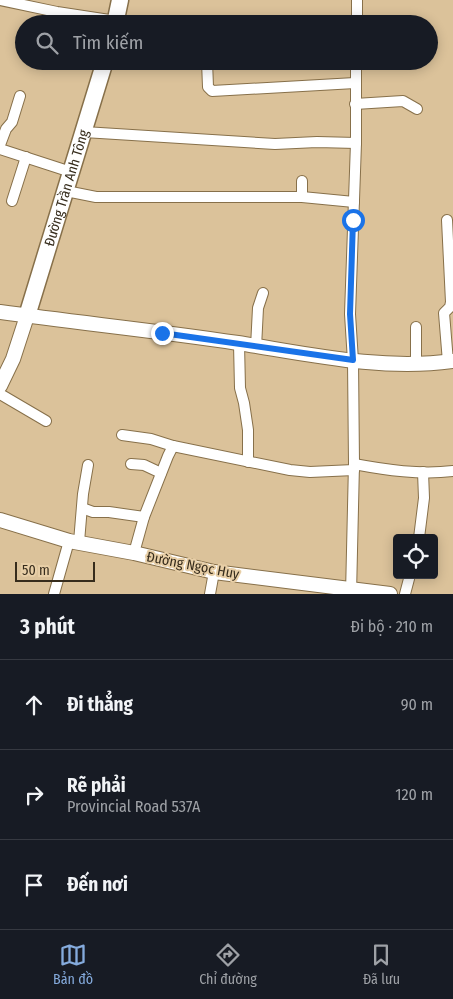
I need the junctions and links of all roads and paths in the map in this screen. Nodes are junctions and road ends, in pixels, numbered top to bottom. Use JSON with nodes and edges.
{"nodes":[{"id":1,"x":0,"y":0,"type":"edge"},
{"id":2,"x":120,"y":0,"type":"edge"},
{"id":3,"x":358,"y":0,"type":"edge"},
{"id":4,"x":74,"y":15,"type":"edge"},
{"id":5,"x":117,"y":15,"type":"edge"},
{"id":6,"x":357,"y":15,"type":"edge"},
{"id":7,"x":101,"y":70,"type":"edge"},
{"id":8,"x":207,"y":70,"type":"edge"},
{"id":9,"x":356,"y":70,"type":"edge"},
{"id":10,"x":355,"y":83,"type":"junction"},
{"id":11,"x":20,"y":96,"type":"dead end"},
{"id":12,"x":355,"y":104,"type":"junction"},
{"id":13,"x":417,"y":109,"type":"dead end"},
{"id":14,"x":84,"y":132,"type":"junction"},
{"id":15,"x":356,"y":143,"type":"junction"},
{"id":16,"x":1,"y":150,"type":"edge"},
{"id":17,"x":26,"y":158,"type":"junction"},
{"id":18,"x":71,"y":172,"type":"junction"},
{"id":19,"x":302,"y":180,"type":"dead end"},
{"id":20,"x":66,"y":191,"type":"junction"},
{"id":21,"x":302,"y":197,"type":"junction"},
{"id":22,"x":12,"y":201,"type":"dead end"},
{"id":23,"x":354,"y":202,"type":"junction"},
{"id":24,"x":447,"y":220,"type":"dead end"},
{"id":25,"x":263,"y":293,"type":"dead end"},
{"id":26,"x":0,"y":312,"type":"edge"},
{"id":27,"x":27,"y":316,"type":"junction"},
{"id":28,"x":416,"y":327,"type":"dead end"},
{"id":29,"x":239,"y":344,"type":"junction"},
{"id":30,"x":256,"y":347,"type":"junction"},
{"id":31,"x":353,"y":360,"type":"junction"},
{"id":32,"x":451,"y":361,"type":"edge"},
{"id":33,"x":416,"y":364,"type":"junction"},
{"id":34,"x":0,"y":386,"type":"edge"},
{"id":35,"x":0,"y":394,"type":"edge"},
{"id":36,"x":46,"y":422,"type":"dead end"},
{"id":37,"x":122,"y":435,"type":"dead end"},
{"id":38,"x":173,"y":446,"type":"junction"},
{"id":39,"x":248,"y":462,"type":"junction"},
{"id":40,"x":131,"y":464,"type":"dead end"},
{"id":41,"x":88,"y":465,"type":"dead end"},
{"id":42,"x":354,"y":467,"type":"junction"},
{"id":43,"x":453,"y":471,"type":"edge"},
{"id":44,"x":422,"y":472,"type":"junction"},
{"id":45,"x":161,"y":473,"type":"junction"},
{"id":46,"x":82,"y":508,"type":"junction"},
{"id":47,"x":144,"y":517,"type":"junction"},
{"id":48,"x":0,"y":520,"type":"edge"},
{"id":49,"x":420,"y":534,"type":"edge"},
{"id":50,"x":74,"y":542,"type":"junction"},
{"id":51,"x":134,"y":553,"type":"junction"},
{"id":52,"x":214,"y":572,"type":"junction"},
{"id":53,"x":409,"y":579,"type":"edge"},
{"id":54,"x":352,"y":591,"type":"edge"},
{"id":55,"x":54,"y":594,"type":"edge"},
{"id":56,"x":210,"y":594,"type":"edge"},
{"id":57,"x":390,"y":594,"type":"edge"},
{"id":58,"x":405,"y":594,"type":"edge"}],
"edges":[{"from":1,"to":4,"type":"street"},
{"from":2,"to":5,"type":"main road"},
{"from":3,"to":6,"type":"street"},
{"from":7,"to":14,"type":"main road","name":"Đường Trần Anh Tông"},
{"from":8,"to":10,"type":"street"},
{"from":9,"to":10,"type":"street"},
{"from":10,"to":12,"type":"street"},
{"from":11,"to":16,"type":"street"},
{"from":12,"to":13,"type":"street"},
{"from":12,"to":15,"type":"street"},
{"from":14,"to":15,"type":"street"},
{"from":14,"to":18,"type":"main road","name":"Đường Trần Anh Tông"},
{"from":15,"to":23,"type":"street"},
{"from":16,"to":17,"type":"street"},
{"from":17,"to":18,"type":"street"},
{"from":17,"to":22,"type":"street"},
{"from":18,"to":20,"type":"main road","name":"Đường Trần Anh Tông"},
{"from":19,"to":21,"type":"street"},
{"from":20,"to":21,"type":"street"},
{"from":20,"to":27,"type":"main road","name":"Đường Trần Anh Tông"},
{"from":21,"to":23,"type":"street"},
{"from":23,"to":31,"type":"street"},
{"from":24,"to":32,"type":"street"},
{"from":25,"to":30,"type":"street"},
{"from":26,"to":27,"type":"main road"},
{"from":27,"to":29,"type":"main road"},
{"from":27,"to":34,"type":"main road"},
{"from":28,"to":33,"type":"street"},
{"from":29,"to":30,"type":"main road"},
{"from":29,"to":39,"type":"street"},
{"from":30,"to":31,"type":"main road"},
{"from":31,"to":33,"type":"main road"},
{"from":31,"to":42,"type":"street"},
{"from":32,"to":33,"type":"main road"},
{"from":35,"to":36,"type":"street"},
{"from":37,"to":38,"type":"street"},
{"from":38,"to":39,"type":"street"},
{"from":38,"to":45,"type":"street"},
{"from":39,"to":42,"type":"street"},
{"from":40,"to":45,"type":"street"},
{"from":41,"to":46,"type":"street"},
{"from":42,"to":44,"type":"street"},
{"from":42,"to":54,"type":"street"},
{"from":43,"to":44,"type":"street"},
{"from":44,"to":49,"type":"street"},
{"from":45,"to":47,"type":"street"},
{"from":46,"to":47,"type":"street"},
{"from":46,"to":50,"type":"street"},
{"from":47,"to":51,"type":"street"},
{"from":48,"to":50,"type":"main road","name":"Đường Ngọc Huy"},
{"from":50,"to":51,"type":"main road","name":"Đường Ngọc Huy"},
{"from":50,"to":55,"type":"street"},
{"from":51,"to":52,"type":"main road","name":"Đường Ngọc Huy"},
{"from":52,"to":54,"type":"main road","name":"Đường Ngọc Huy"},
{"from":52,"to":56,"type":"street"},
{"from":53,"to":58,"type":"street"},
{"from":54,"to":57,"type":"main road","name":"Đường Ngọc Huy"}]}
